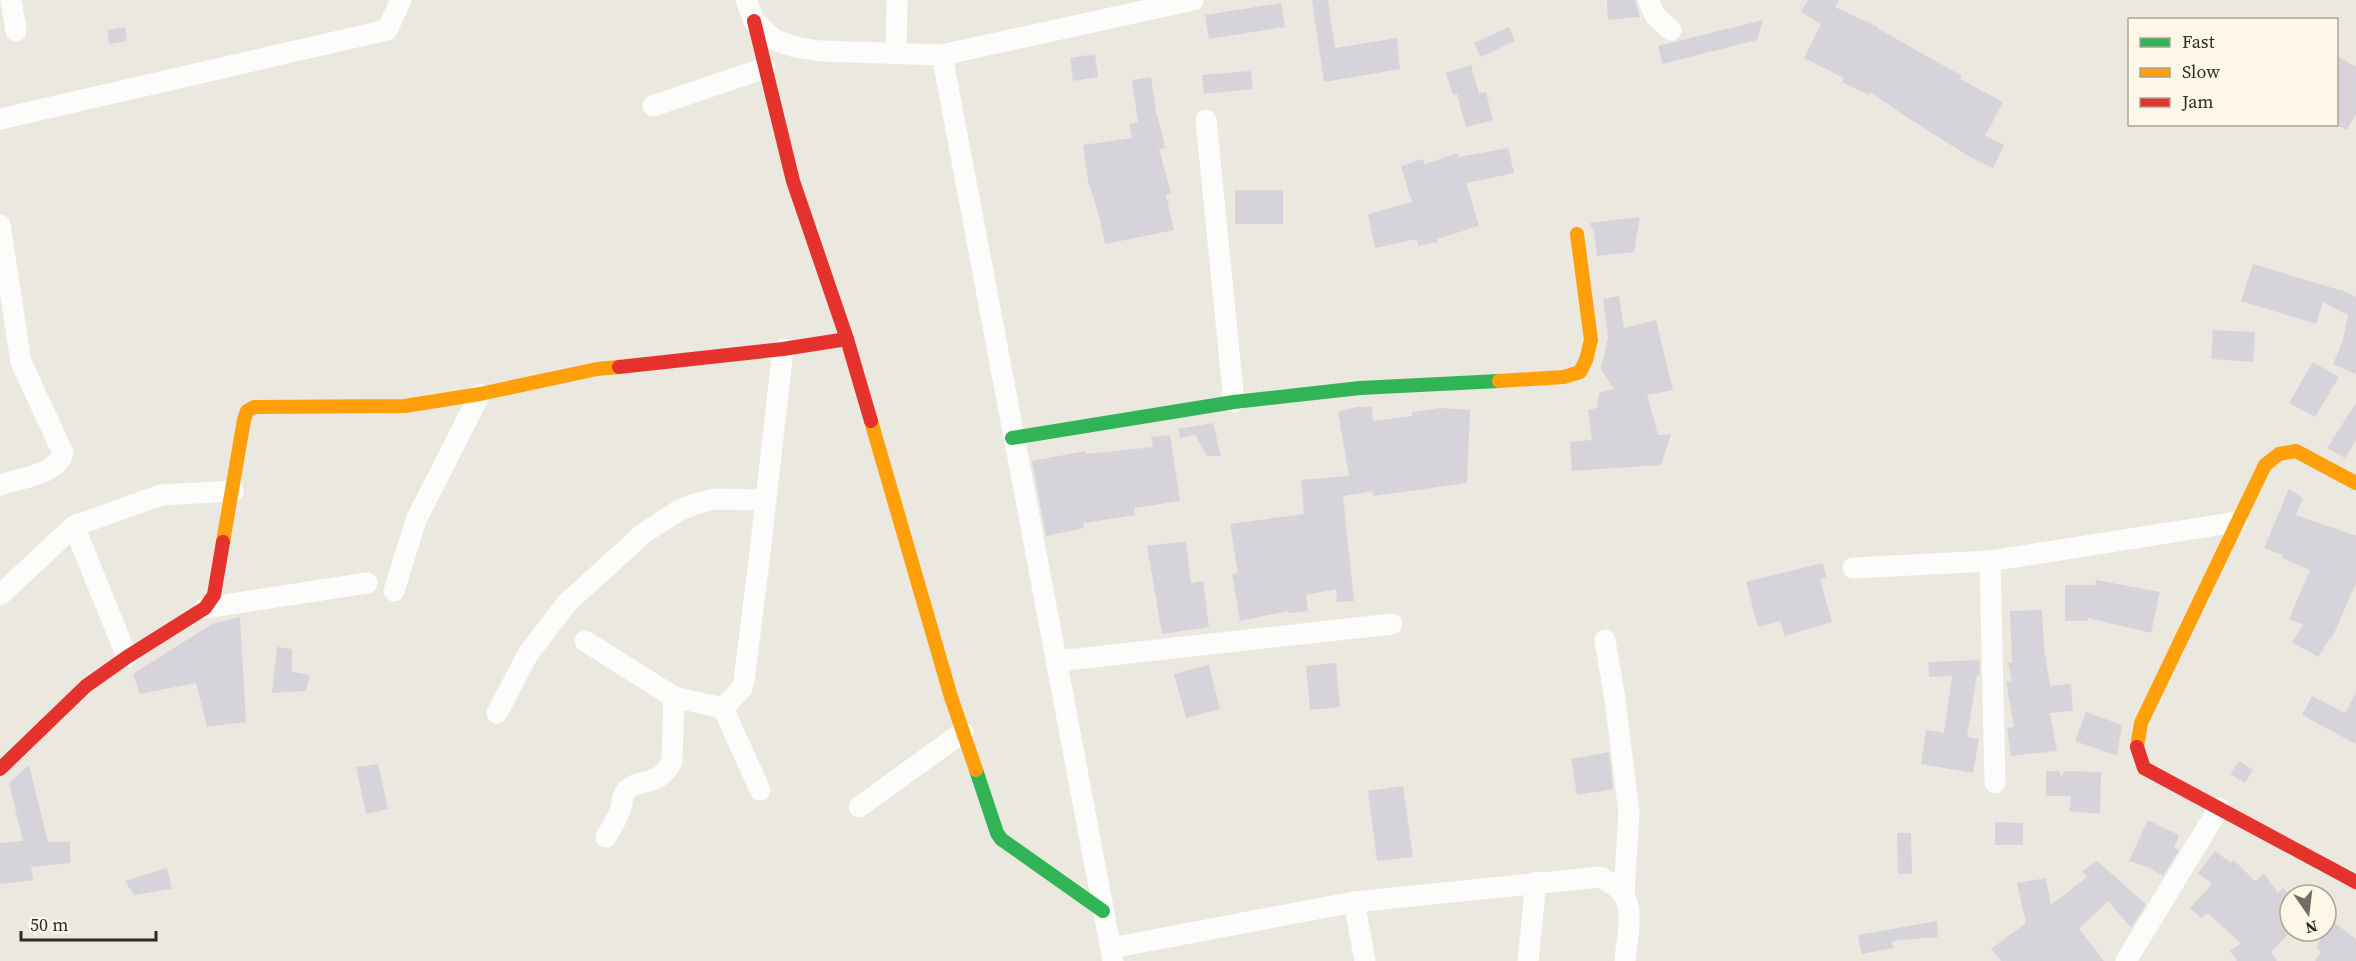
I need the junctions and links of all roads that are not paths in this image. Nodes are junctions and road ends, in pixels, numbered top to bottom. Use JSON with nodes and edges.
{"nodes":[{"id":1,"x":11,"y":0,"type":"edge"},
{"id":2,"x":401,"y":0,"type":"edge"},
{"id":3,"x":746,"y":0,"type":"edge"},
{"id":4,"x":897,"y":0,"type":"edge"},
{"id":5,"x":1193,"y":0,"type":"edge"},
{"id":6,"x":1648,"y":0,"type":"edge"},
{"id":7,"x":754,"y":21,"type":"junction"},
{"id":8,"x":1671,"y":30,"type":"dead end"},
{"id":9,"x":16,"y":31,"type":"dead end"},
{"id":10,"x":896,"y":54,"type":"junction"},
{"id":11,"x":942,"y":55,"type":"junction"},
{"id":12,"x":765,"y":68,"type":"junction"},
{"id":13,"x":653,"y":106,"type":"dead end"},
{"id":14,"x":0,"y":119,"type":"edge"},
{"id":15,"x":1206,"y":120,"type":"dead end"},
{"id":16,"x":0,"y":225,"type":"edge"},
{"id":17,"x":1577,"y":234,"type":"dead end"},
{"id":18,"x":4,"y":287,"type":"edge"},
{"id":19,"x":847,"y":339,"type":"junction"},
{"id":20,"x":783,"y":349,"type":"junction"},
{"id":21,"x":480,"y":394,"type":"junction"},
{"id":22,"x":1234,"y":402,"type":"junction"},
{"id":23,"x":1012,"y":438,"type":"junction"},
{"id":24,"x":2356,"y":483,"type":"edge"},
{"id":25,"x":0,"y":485,"type":"edge"},
{"id":26,"x":233,"y":491,"type":"junction"},
{"id":27,"x":766,"y":500,"type":"junction"},
{"id":28,"x":2237,"y":522,"type":"junction"},
{"id":29,"x":74,"y":526,"type":"junction"},
{"id":30,"x":1990,"y":561,"type":"junction"},
{"id":31,"x":1852,"y":568,"type":"dead end"},
{"id":32,"x":367,"y":583,"type":"dead end"},
{"id":33,"x":394,"y":591,"type":"dead end"},
{"id":34,"x":0,"y":596,"type":"edge"},
{"id":35,"x":205,"y":608,"type":"junction"},
{"id":36,"x":1392,"y":624,"type":"dead end"},
{"id":37,"x":1605,"y":640,"type":"dead end"},
{"id":38,"x":585,"y":641,"type":"dead end"},
{"id":39,"x":128,"y":657,"type":"junction"},
{"id":40,"x":1058,"y":662,"type":"junction"},
{"id":41,"x":674,"y":697,"type":"junction"},
{"id":42,"x":723,"y":708,"type":"junction"},
{"id":43,"x":497,"y":713,"type":"dead end"},
{"id":44,"x":963,"y":732,"type":"junction"},
{"id":45,"x":0,"y":769,"type":"edge"},
{"id":46,"x":1995,"y":783,"type":"dead end"},
{"id":47,"x":760,"y":790,"type":"dead end"},
{"id":48,"x":859,"y":807,"type":"dead end"},
{"id":49,"x":2219,"y":808,"type":"junction"},
{"id":50,"x":606,"y":837,"type":"dead end"},
{"id":51,"x":1536,"y":882,"type":"junction"},
{"id":52,"x":2356,"y":882,"type":"edge"},
{"id":53,"x":1624,"y":895,"type":"junction"},
{"id":54,"x":1354,"y":902,"type":"junction"},
{"id":55,"x":1103,"y":911,"type":"junction"},
{"id":56,"x":1112,"y":955,"type":"edge"},
{"id":57,"x":1365,"y":961,"type":"edge"},
{"id":58,"x":1528,"y":961,"type":"edge"},
{"id":59,"x":1625,"y":961,"type":"edge"},
{"id":60,"x":2126,"y":961,"type":"edge"}],
"edges":[{"from":1,"to":9,"type":"street"},
{"from":2,"to":14,"type":"street"},
{"from":3,"to":7,"type":"street"},
{"from":4,"to":10,"type":"street"},
{"from":5,"to":11,"type":"street"},
{"from":6,"to":8,"type":"street"},
{"from":7,"to":10,"type":"street"},
{"from":7,"to":12,"type":"street"},
{"from":10,"to":11,"type":"street"},
{"from":11,"to":23,"type":"street"},
{"from":12,"to":13,"type":"street"},
{"from":12,"to":19,"type":"street"},
{"from":15,"to":22,"type":"street"},
{"from":16,"to":18,"type":"street"},
{"from":17,"to":22,"type":"street"},
{"from":18,"to":25,"type":"street"},
{"from":19,"to":20,"type":"street"},
{"from":19,"to":44,"type":"street"},
{"from":20,"to":21,"type":"street"},
{"from":20,"to":27,"type":"street"},
{"from":21,"to":26,"type":"street"},
{"from":21,"to":33,"type":"street"},
{"from":22,"to":23,"type":"street"},
{"from":23,"to":40,"type":"street"},
{"from":24,"to":28,"type":"street"},
{"from":26,"to":29,"type":"street"},
{"from":26,"to":35,"type":"street"},
{"from":27,"to":42,"type":"street"},
{"from":27,"to":43,"type":"street"},
{"from":28,"to":30,"type":"street"},
{"from":28,"to":49,"type":"street"},
{"from":29,"to":34,"type":"street"},
{"from":29,"to":39,"type":"street"},
{"from":30,"to":31,"type":"street"},
{"from":30,"to":46,"type":"street"},
{"from":32,"to":35,"type":"street"},
{"from":35,"to":39,"type":"street"},
{"from":36,"to":40,"type":"street"},
{"from":37,"to":53,"type":"street"},
{"from":38,"to":41,"type":"street"},
{"from":39,"to":45,"type":"street"},
{"from":40,"to":55,"type":"street"},
{"from":41,"to":42,"type":"street"},
{"from":41,"to":50,"type":"street"},
{"from":42,"to":47,"type":"street"},
{"from":44,"to":48,"type":"street"},
{"from":44,"to":55,"type":"street"},
{"from":49,"to":52,"type":"street"},
{"from":49,"to":60,"type":"street"},
{"from":51,"to":53,"type":"street"},
{"from":51,"to":54,"type":"street"},
{"from":51,"to":58,"type":"street"},
{"from":53,"to":59,"type":"street"},
{"from":54,"to":56,"type":"street"},
{"from":54,"to":57,"type":"street"},
{"from":55,"to":56,"type":"street"}]}
